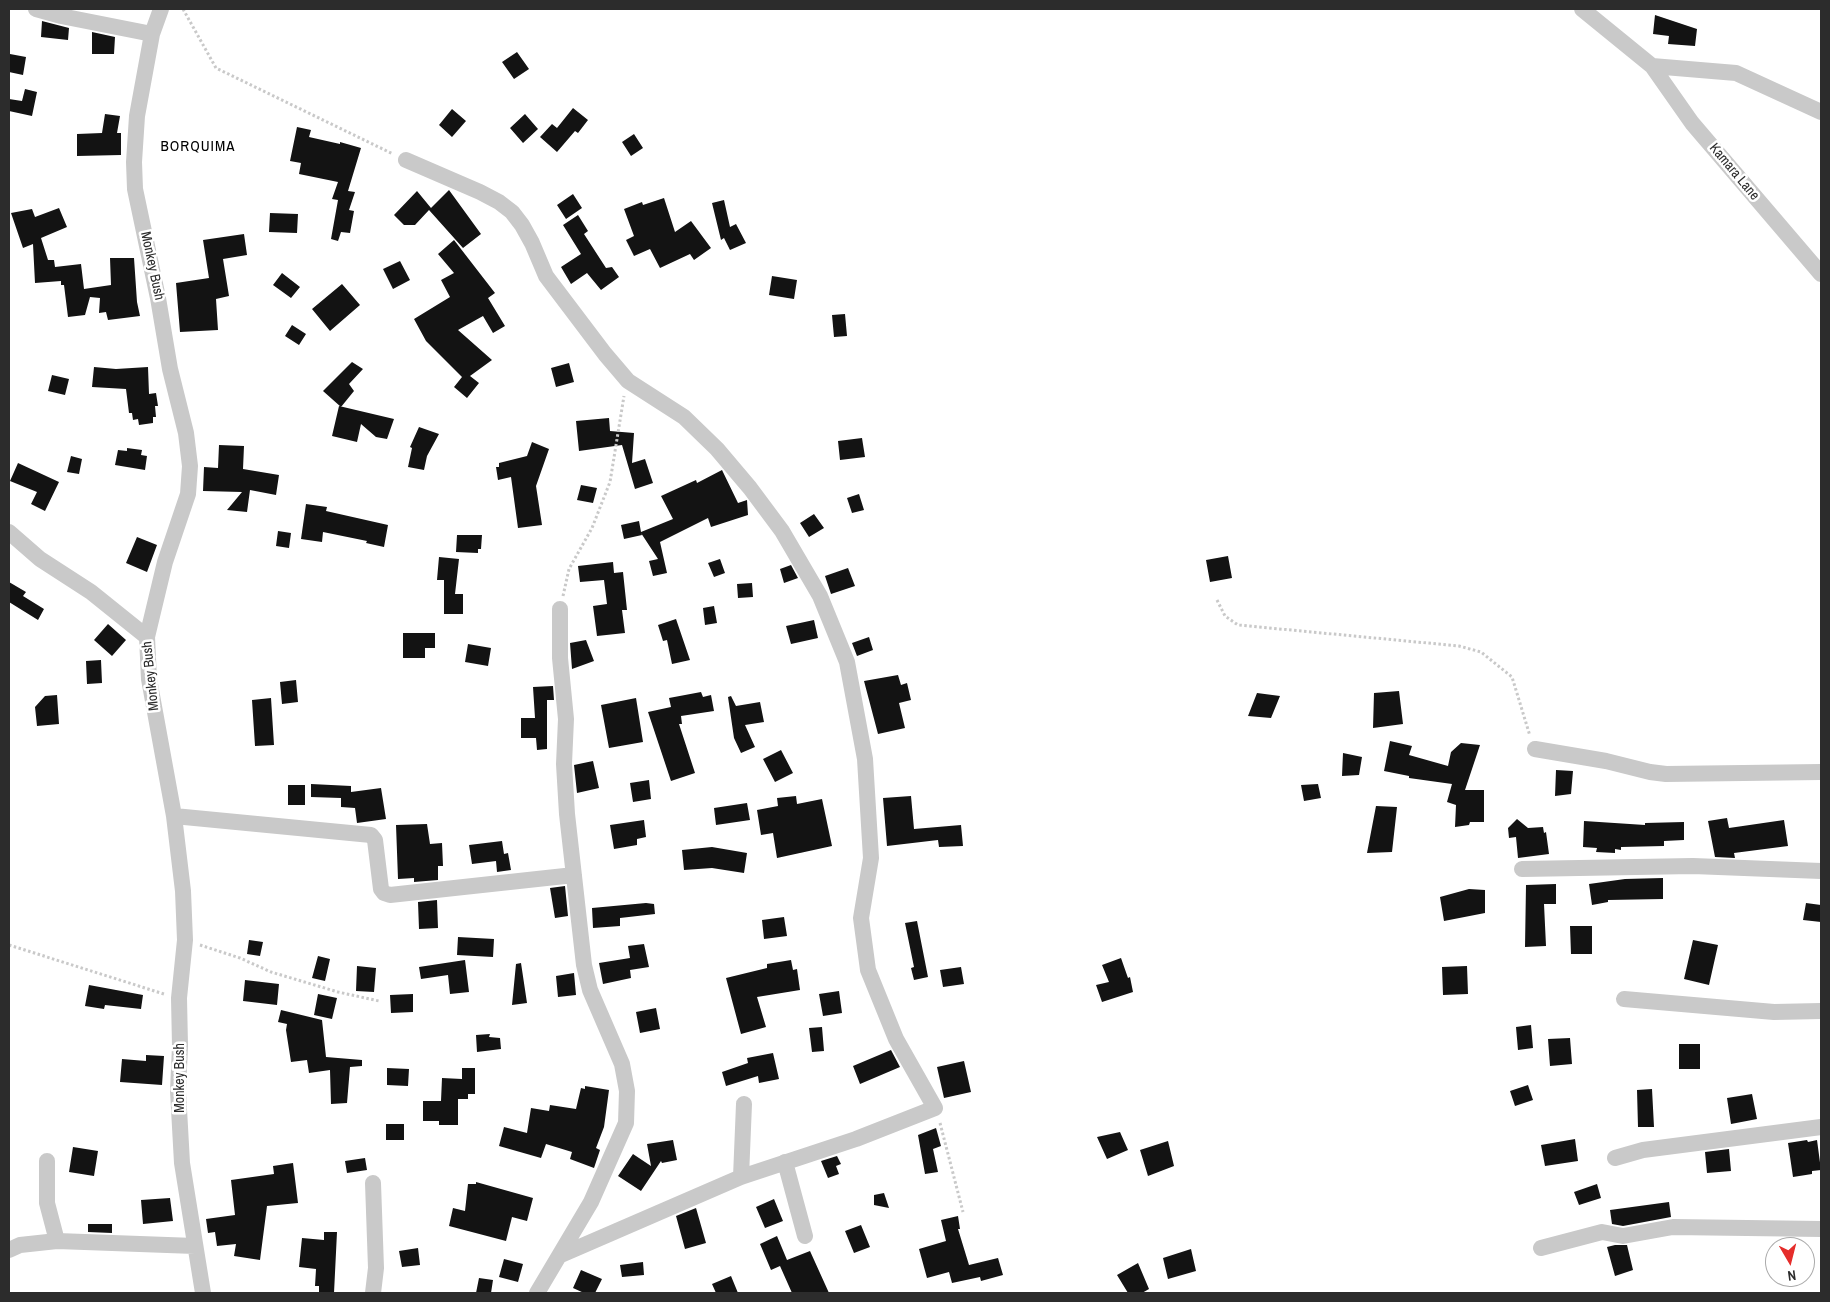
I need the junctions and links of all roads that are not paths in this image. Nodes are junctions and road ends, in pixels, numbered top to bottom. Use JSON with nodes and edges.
{"nodes":[{"id":1,"x":36,"y":9,"type":"edge"},
{"id":2,"x":162,"y":9,"type":"edge"},
{"id":3,"x":1582,"y":9,"type":"edge"},
{"id":4,"x":152,"y":34,"type":"junction"},
{"id":5,"x":1652,"y":66,"type":"junction"},
{"id":6,"x":1821,"y":112,"type":"edge"},
{"id":7,"x":406,"y":160,"type":"road end"},
{"id":8,"x":1821,"y":274,"type":"edge"},
{"id":9,"x":9,"y":532,"type":"edge"},
{"id":10,"x":560,"y":609,"type":"road end"},
{"id":11,"x":147,"y":638,"type":"junction"},
{"id":12,"x":1535,"y":749,"type":"road end"},
{"id":13,"x":1821,"y":772,"type":"edge"},
{"id":14,"x":174,"y":816,"type":"junction"},
{"id":15,"x":1522,"y":869,"type":"dead end"},
{"id":16,"x":1821,"y":870,"type":"edge"},
{"id":17,"x":574,"y":875,"type":"junction"},
{"id":18,"x":1624,"y":999,"type":"dead end"},
{"id":19,"x":1821,"y":1011,"type":"edge"},
{"id":20,"x":744,"y":1104,"type":"dead end"},
{"id":21,"x":1821,"y":1126,"type":"edge"},
{"id":22,"x":1615,"y":1158,"type":"dead end"},
{"id":23,"x":47,"y":1161,"type":"dead end"},
{"id":24,"x":785,"y":1162,"type":"junction"},
{"id":25,"x":741,"y":1177,"type":"junction"},
{"id":26,"x":374,"y":1183,"type":"dead end"},
{"id":27,"x":1821,"y":1228,"type":"edge"},
{"id":28,"x":805,"y":1236,"type":"dead end"},
{"id":29,"x":57,"y":1241,"type":"junction"},
{"id":30,"x":195,"y":1246,"type":"junction"},
{"id":31,"x":1541,"y":1248,"type":"dead end"},
{"id":32,"x":9,"y":1250,"type":"edge"},
{"id":33,"x":561,"y":1255,"type":"junction"},
{"id":34,"x":203,"y":1293,"type":"edge"},
{"id":35,"x":373,"y":1293,"type":"edge"},
{"id":36,"x":537,"y":1293,"type":"edge"}],
"edges":[{"from":1,"to":4,"type":"street"},
{"from":2,"to":4,"type":"street","name":"Monkey Bush"},
{"from":3,"to":5,"type":"street","name":"Kamara Lane"},
{"from":4,"to":11,"type":"street","name":"Monkey Bush"},
{"from":5,"to":6,"type":"street"},
{"from":5,"to":8,"type":"street","name":"Kamara Lane"},
{"from":7,"to":24,"type":"street"},
{"from":9,"to":11,"type":"street"},
{"from":10,"to":17,"type":"street"},
{"from":11,"to":14,"type":"street","name":"Monkey Bush"},
{"from":12,"to":13,"type":"street"},
{"from":14,"to":17,"type":"street"},
{"from":14,"to":30,"type":"street","name":"Monkey Bush"},
{"from":15,"to":16,"type":"street"},
{"from":17,"to":33,"type":"street"},
{"from":18,"to":19,"type":"street"},
{"from":20,"to":25,"type":"street"},
{"from":21,"to":22,"type":"street"},
{"from":23,"to":29,"type":"street"},
{"from":24,"to":25,"type":"street"},
{"from":24,"to":28,"type":"street"},
{"from":25,"to":33,"type":"street"},
{"from":26,"to":35,"type":"street"},
{"from":27,"to":31,"type":"street"},
{"from":29,"to":30,"type":"street"},
{"from":29,"to":32,"type":"street"},
{"from":30,"to":34,"type":"street","name":"Monkey Bush"},
{"from":33,"to":36,"type":"street"}]}
